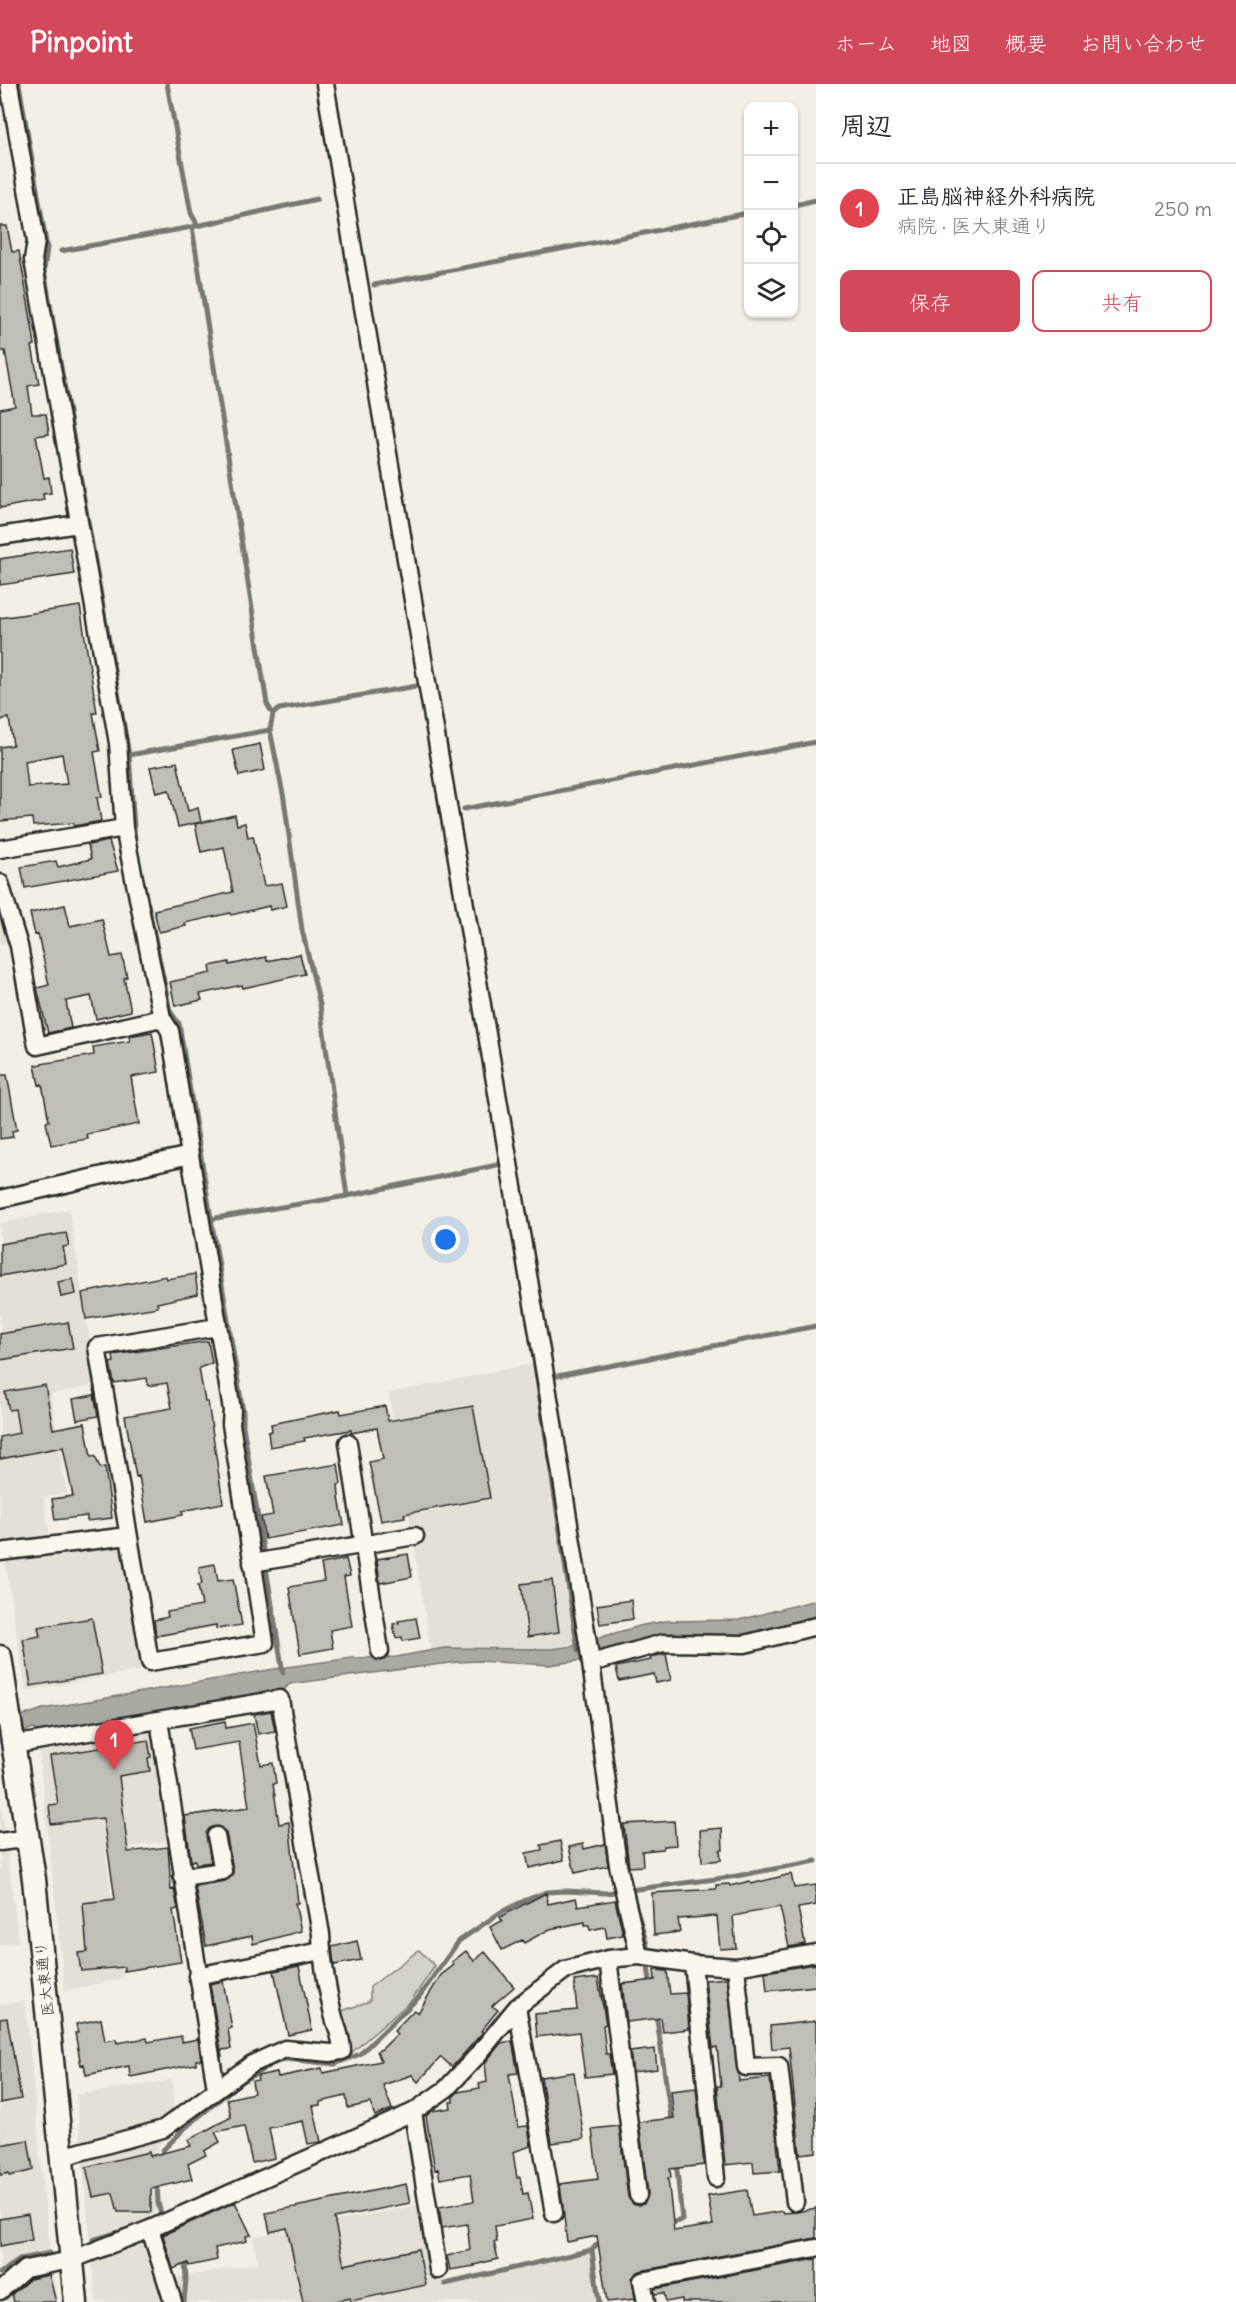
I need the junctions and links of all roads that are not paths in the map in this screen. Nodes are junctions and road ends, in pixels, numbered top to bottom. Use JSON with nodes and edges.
{"nodes":[{"id":1,"x":325,"y":84,"type":"edge"},
{"id":2,"x":7,"y":92,"type":"edge"},
{"id":3,"x":78,"y":524,"type":"junction"},
{"id":4,"x":0,"y":536,"type":"edge"},
{"id":5,"x":124,"y":828,"type":"junction"},
{"id":6,"x":0,"y":849,"type":"edge"},
{"id":7,"x":0,"y":884,"type":"edge"},
{"id":8,"x":162,"y":1018,"type":"junction"},
{"id":9,"x":190,"y":1155,"type":"junction"},
{"id":10,"x":0,"y":1199,"type":"edge"},
{"id":11,"x":217,"y":1327,"type":"junction"},
{"id":12,"x":348,"y":1443,"type":"dead end"},
{"id":13,"x":128,"y":1536,"type":"junction"},
{"id":14,"x":415,"y":1536,"type":"dead end"},
{"id":15,"x":363,"y":1545,"type":"junction"},
{"id":16,"x":0,"y":1552,"type":"edge"},
{"id":17,"x":259,"y":1562,"type":"junction"},
{"id":18,"x":816,"y":1626,"type":"edge"},
{"id":19,"x":380,"y":1651,"type":"dead end"},
{"id":20,"x":589,"y":1654,"type":"junction"},
{"id":21,"x":0,"y":1657,"type":"edge"},
{"id":22,"x":159,"y":1720,"type":"junction"},
{"id":23,"x":13,"y":1743,"type":"junction"},
{"id":24,"x":216,"y":1836,"type":"dead end"},
{"id":25,"x":29,"y":1838,"type":"junction"},
{"id":26,"x":0,"y":1842,"type":"edge"},
{"id":27,"x":182,"y":1877,"type":"junction"},
{"id":28,"x":321,"y":1951,"type":"junction"},
{"id":29,"x":816,"y":1953,"type":"edge"},
{"id":30,"x":639,"y":1956,"type":"junction"},
{"id":31,"x":608,"y":1959,"type":"junction"},
{"id":32,"x":693,"y":1964,"type":"junction"},
{"id":33,"x":736,"y":1967,"type":"junction"},
{"id":34,"x":197,"y":1976,"type":"junction"},
{"id":35,"x":517,"y":2007,"type":"junction"},
{"id":36,"x":216,"y":2089,"type":"junction"},
{"id":37,"x":413,"y":2112,"type":"junction"},
{"id":38,"x":62,"y":2157,"type":"junction"},
{"id":39,"x":716,"y":2178,"type":"dead end"},
{"id":40,"x":638,"y":2195,"type":"dead end"},
{"id":41,"x":795,"y":2202,"type":"dead end"},
{"id":42,"x":554,"y":2213,"type":"dead end"},
{"id":43,"x":150,"y":2229,"type":"junction"},
{"id":44,"x":816,"y":2248,"type":"edge"},
{"id":45,"x":71,"y":2260,"type":"junction"},
{"id":46,"x":438,"y":2270,"type":"dead end"},
{"id":47,"x":0,"y":2291,"type":"edge"},
{"id":48,"x":76,"y":2302,"type":"edge"},
{"id":49,"x":173,"y":2302,"type":"edge"},
{"id":50,"x":646,"y":2302,"type":"edge"}],
"edges":[{"from":1,"to":20,"type":"street"},
{"from":2,"to":3,"type":"street"},
{"from":3,"to":4,"type":"street"},
{"from":3,"to":5,"type":"street"},
{"from":5,"to":6,"type":"street"},
{"from":5,"to":8,"type":"street"},
{"from":7,"to":8,"type":"street"},
{"from":8,"to":9,"type":"street"},
{"from":9,"to":10,"type":"street"},
{"from":9,"to":11,"type":"street"},
{"from":11,"to":13,"type":"street"},
{"from":11,"to":17,"type":"street"},
{"from":12,"to":15,"type":"street"},
{"from":13,"to":16,"type":"street"},
{"from":13,"to":17,"type":"street"},
{"from":14,"to":15,"type":"street"},
{"from":15,"to":17,"type":"street"},
{"from":15,"to":19,"type":"street"},
{"from":18,"to":20,"type":"street"},
{"from":20,"to":30,"type":"street"},
{"from":21,"to":23,"type":"street","name":"医大東通り"},
{"from":22,"to":23,"type":"street"},
{"from":22,"to":27,"type":"street"},
{"from":22,"to":28,"type":"street"},
{"from":23,"to":25,"type":"street","name":"医大東通り"},
{"from":24,"to":27,"type":"street"},
{"from":25,"to":26,"type":"street"},
{"from":25,"to":38,"type":"street","name":"医大東通り"},
{"from":27,"to":34,"type":"street"},
{"from":28,"to":34,"type":"street"},
{"from":28,"to":36,"type":"street"},
{"from":29,"to":33,"type":"street"},
{"from":30,"to":31,"type":"street"},
{"from":30,"to":32,"type":"street"},
{"from":31,"to":35,"type":"street"},
{"from":31,"to":40,"type":"street"},
{"from":32,"to":33,"type":"street"},
{"from":32,"to":39,"type":"street"},
{"from":33,"to":41,"type":"street"},
{"from":34,"to":36,"type":"street"},
{"from":35,"to":37,"type":"street"},
{"from":35,"to":42,"type":"street"},
{"from":36,"to":38,"type":"street"},
{"from":37,"to":43,"type":"street"},
{"from":37,"to":46,"type":"street"},
{"from":38,"to":45,"type":"street","name":"医大東通り"},
{"from":43,"to":45,"type":"street"},
{"from":43,"to":49,"type":"street"},
{"from":44,"to":50,"type":"street"},
{"from":45,"to":47,"type":"street"},
{"from":45,"to":48,"type":"street","name":"医大東通り"}]}
